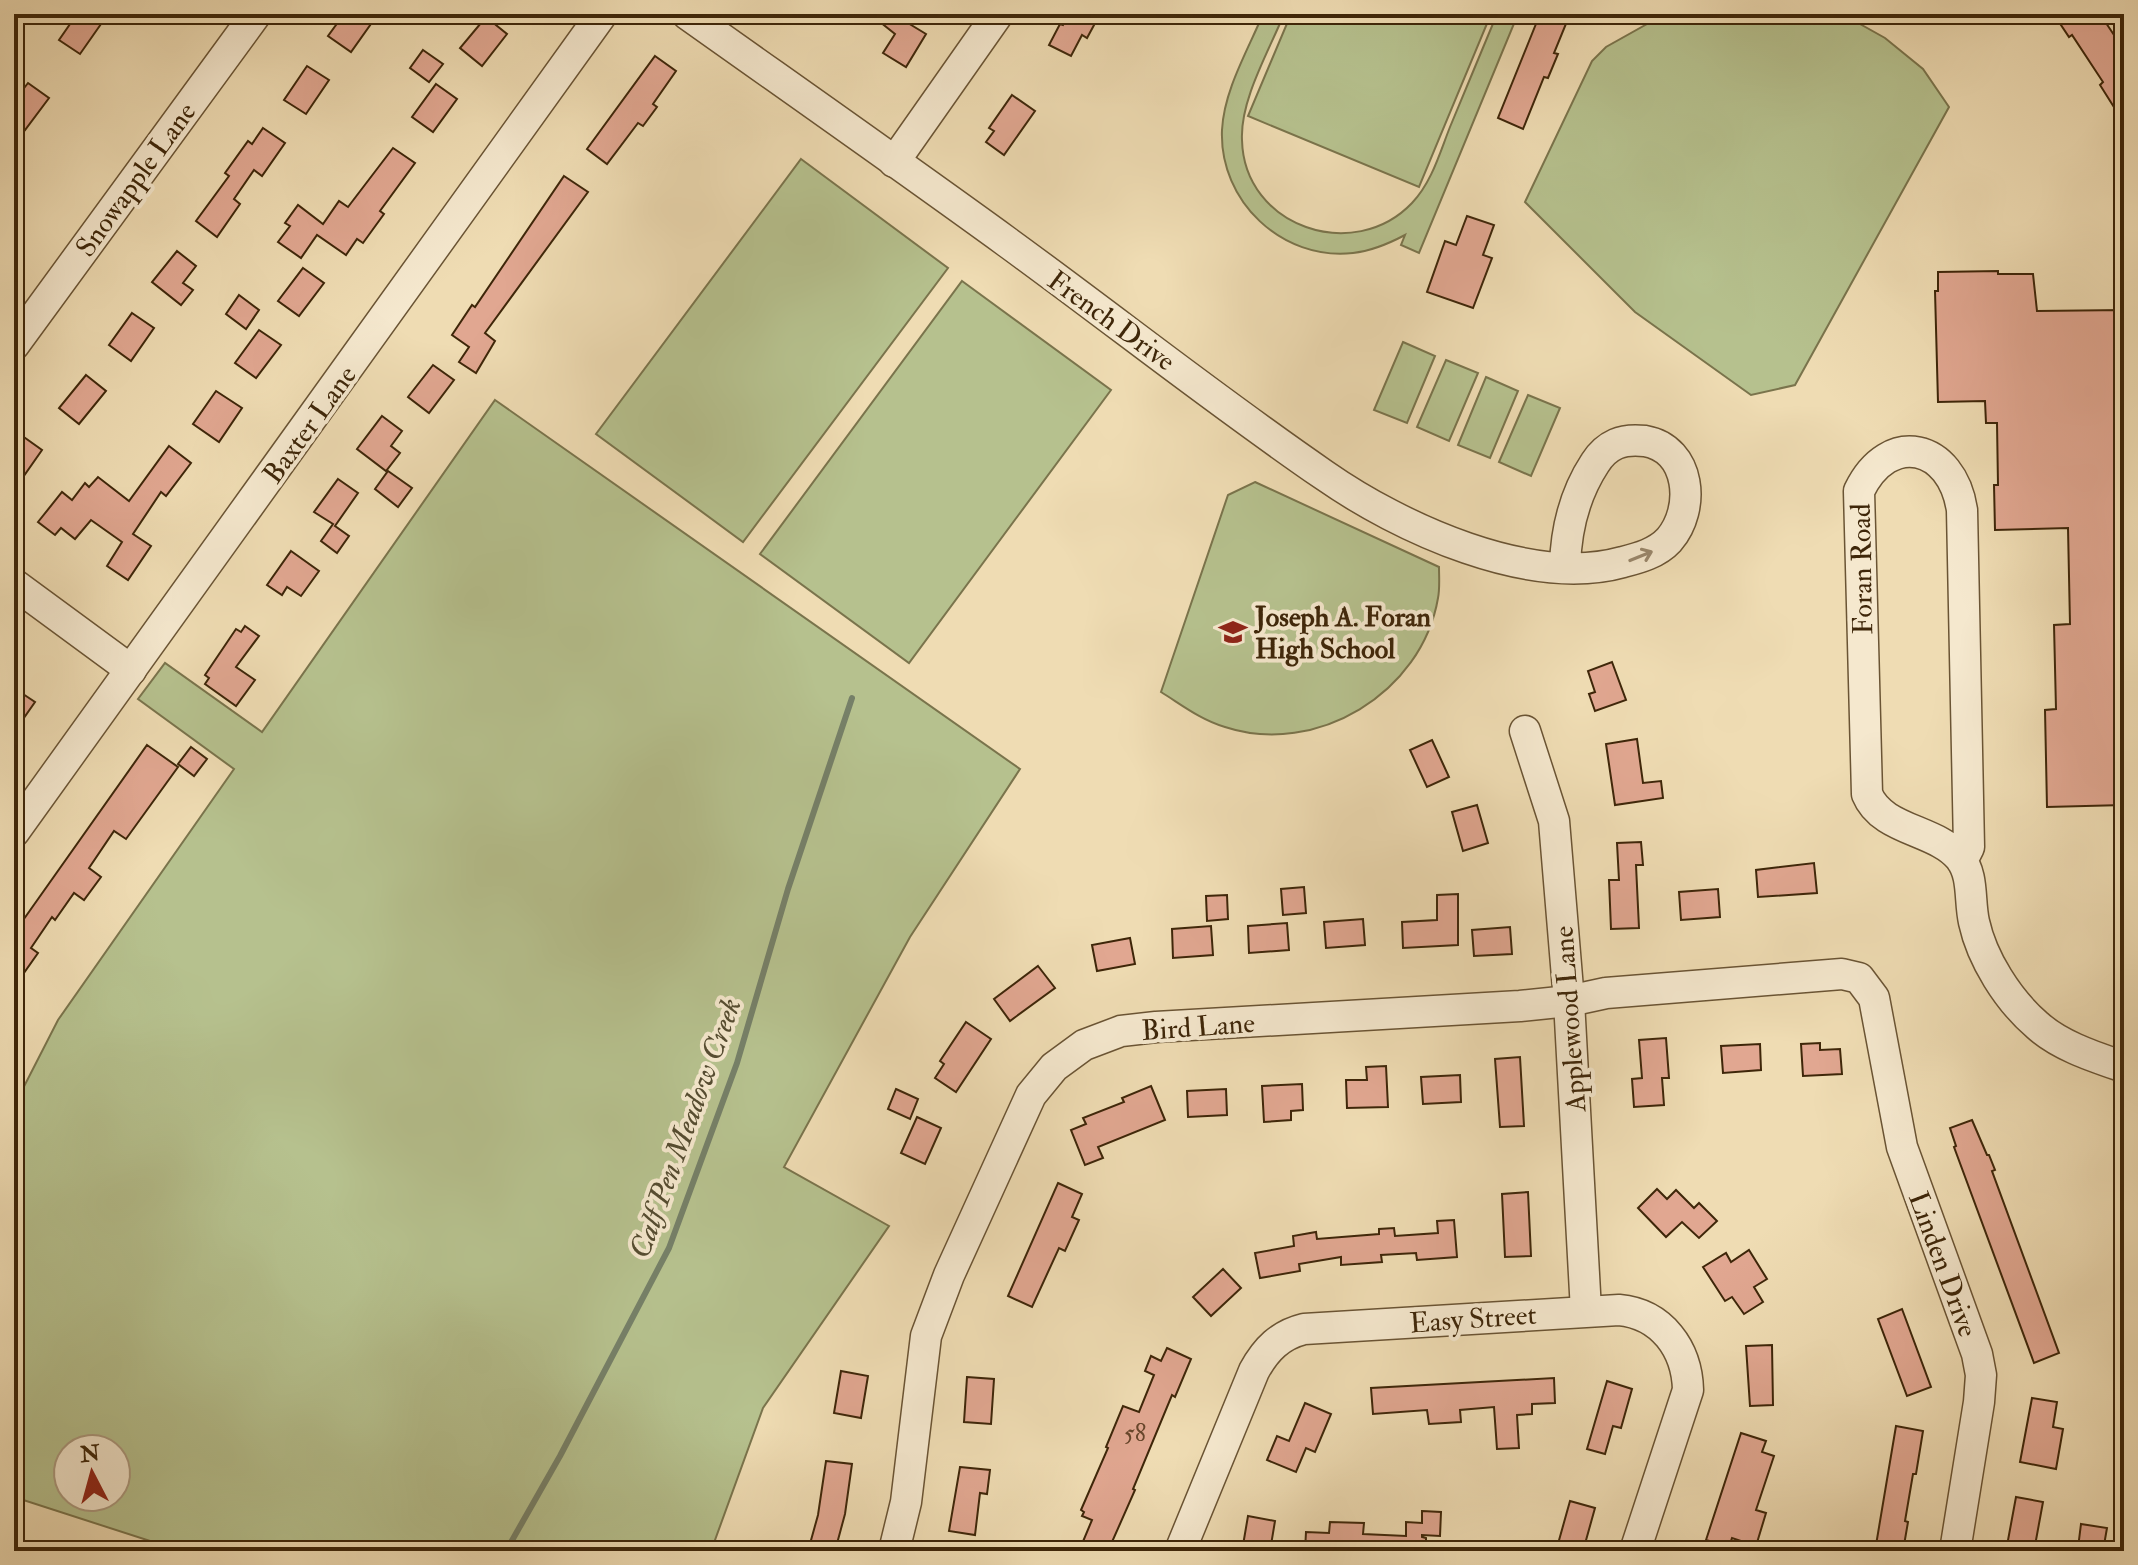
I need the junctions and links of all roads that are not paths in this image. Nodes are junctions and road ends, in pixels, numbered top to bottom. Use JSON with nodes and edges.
{"nodes":[{"id":1,"x":256,"y":14,"type":"edge"},
{"id":2,"x":602,"y":14,"type":"edge"},
{"id":3,"x":687,"y":14,"type":"edge"},
{"id":4,"x":998,"y":14,"type":"edge"},
{"id":5,"x":894,"y":162,"type":"junction"},
{"id":6,"x":14,"y":345,"type":"edge"},
{"id":7,"x":1565,"y":566,"type":"junction"},
{"id":8,"x":14,"y":584,"type":"edge"},
{"id":9,"x":131,"y":670,"type":"junction"},
{"id":10,"x":1525,"y":731,"type":"dead end"},
{"id":11,"x":14,"y":832,"type":"edge"},
{"id":12,"x":1962,"y":861,"type":"junction"},
{"id":13,"x":1864,"y":982,"type":"joint"},
{"id":14,"x":1569,"y":1001,"type":"junction"},
{"id":15,"x":2124,"y":1067,"type":"edge"},
{"id":16,"x":1586,"y":1311,"type":"junction"},
{"id":17,"x":894,"y":1551,"type":"edge"},
{"id":18,"x":1180,"y":1551,"type":"edge"},
{"id":19,"x":1635,"y":1551,"type":"edge"},
{"id":20,"x":1955,"y":1551,"type":"edge"}],
"edges":[{"from":1,"to":6,"type":"street","name":"Snowapple Lane"},
{"from":2,"to":9,"type":"street","name":"Baxter Lane"},
{"from":3,"to":5,"type":"street","name":"French Drive"},
{"from":4,"to":5,"type":"street"},
{"from":5,"to":7,"type":"street","name":"French Drive"},
{"from":7,"to":7,"type":"street","name":"French Drive","one_way":true},
{"from":8,"to":9,"type":"street"},
{"from":9,"to":11,"type":"street","name":"Baxter Lane"},
{"from":10,"to":14,"type":"street","name":"Applewood Lane"},
{"from":12,"to":12,"type":"street","name":"Foran Road"},
{"from":12,"to":15,"type":"street","name":"Foran Road"},
{"from":13,"to":14,"type":"street","name":"Bird Lane"},
{"from":13,"to":20,"type":"street","name":"Linden Drive"},
{"from":14,"to":16,"type":"street","name":"Applewood Lane"},
{"from":14,"to":17,"type":"street","name":"Bird Lane"},
{"from":16,"to":18,"type":"street","name":"Easy Street"},
{"from":16,"to":19,"type":"street","name":"Easy Street"}]}
